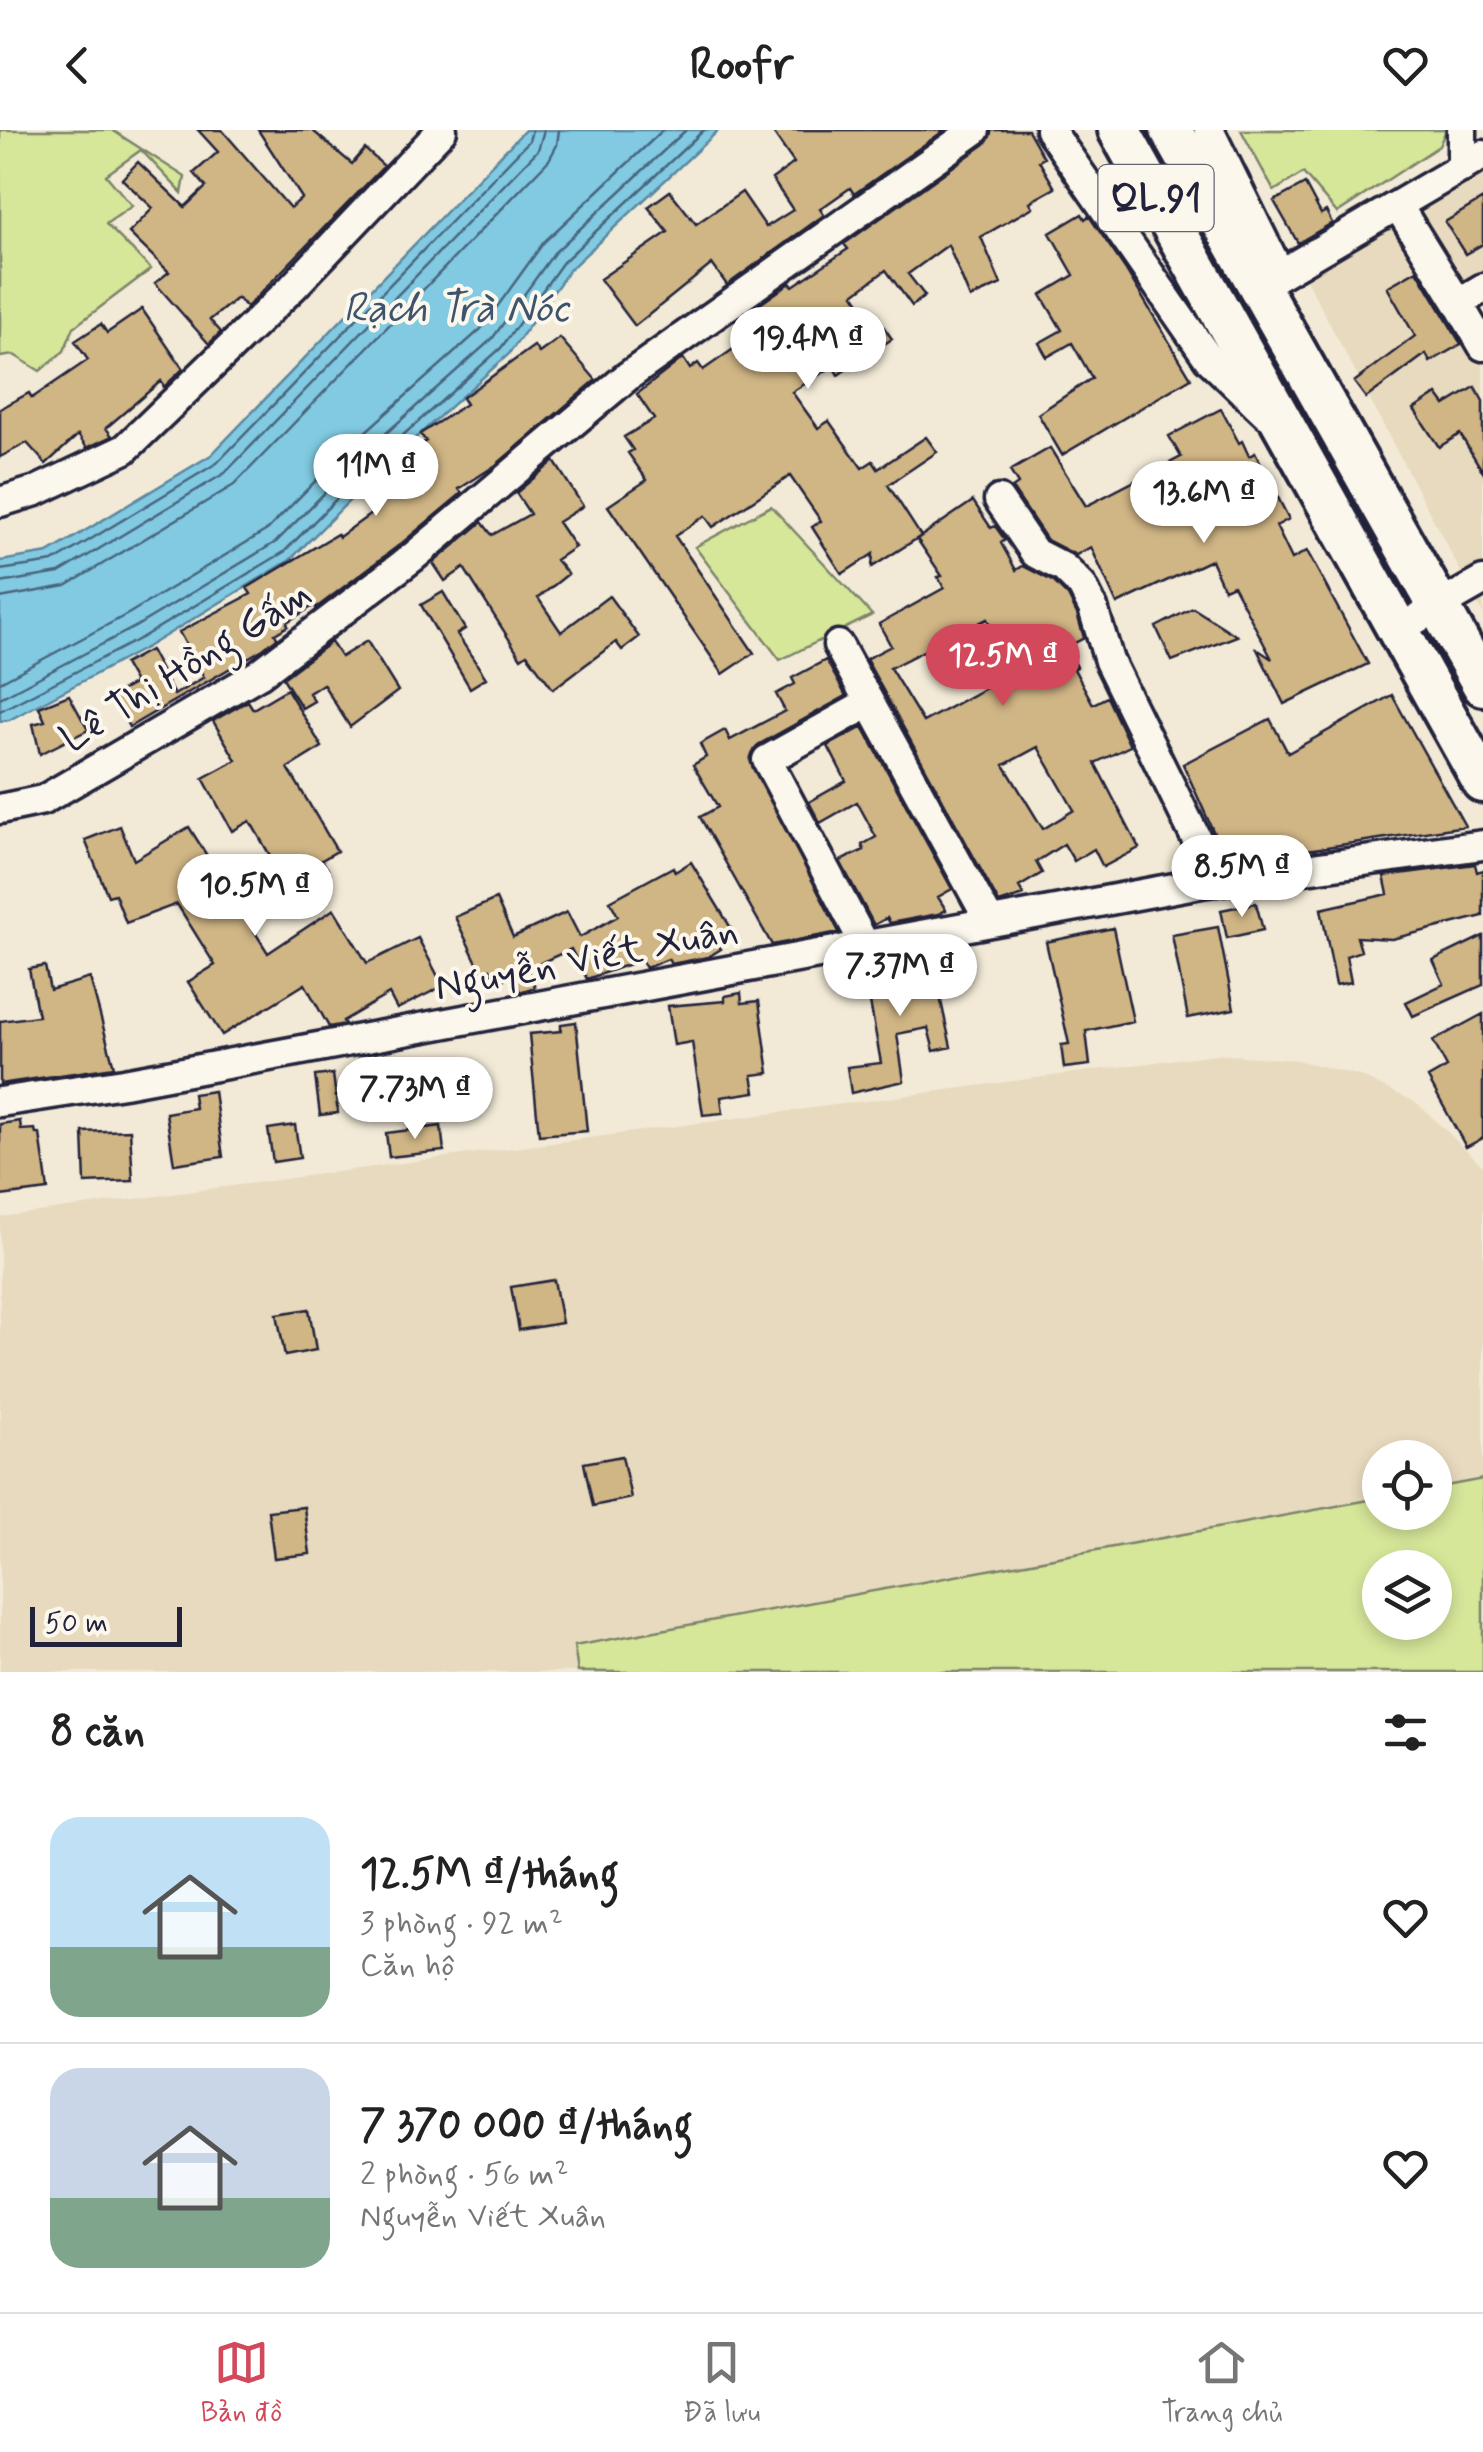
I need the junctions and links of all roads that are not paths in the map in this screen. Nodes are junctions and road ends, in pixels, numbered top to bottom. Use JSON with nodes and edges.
{"nodes":[{"id":1,"x":442,"y":130,"type":"edge"},
{"id":2,"x":975,"y":130,"type":"edge"},
{"id":3,"x":1050,"y":130,"type":"edge"},
{"id":4,"x":1119,"y":130,"type":"edge"},
{"id":5,"x":1171,"y":130,"type":"edge"},
{"id":6,"x":1209,"y":130,"type":"edge"},
{"id":7,"x":1462,"y":130,"type":"edge"},
{"id":8,"x":1472,"y":162,"type":"edge"},
{"id":9,"x":1398,"y":206,"type":"junction"},
{"id":10,"x":1269,"y":280,"type":"junction"},
{"id":11,"x":1483,"y":288,"type":"edge"},
{"id":12,"x":1458,"y":303,"type":"junction"},
{"id":13,"x":1483,"y":346,"type":"edge"},
{"id":14,"x":1284,"y":430,"type":"junction"},
{"id":15,"x":999,"y":500,"type":"dead end"},
{"id":16,"x":0,"y":502,"type":"edge"},
{"id":17,"x":1483,"y":581,"type":"edge"},
{"id":18,"x":1438,"y":606,"type":"junction"},
{"id":19,"x":1398,"y":630,"type":"junction"},
{"id":20,"x":838,"y":645,"type":"dead end"},
{"id":21,"x":1483,"y":685,"type":"edge"},
{"id":22,"x":869,"y":703,"type":"junction"},
{"id":23,"x":1483,"y":782,"type":"edge"},
{"id":24,"x":0,"y":809,"type":"edge"},
{"id":25,"x":1483,"y":845,"type":"edge"},
{"id":26,"x":1217,"y":880,"type":"junction"},
{"id":27,"x":990,"y":922,"type":"junction"},
{"id":28,"x":865,"y":946,"type":"junction"},
{"id":29,"x":0,"y":1102,"type":"edge"}],
"edges":[{"from":1,"to":16,"type":"street"},
{"from":2,"to":24,"type":"street","name":"Lê Thị Hồng Gấm"},
{"from":3,"to":14,"type":"street"},
{"from":4,"to":14,"type":"highway","number":"QL.91"},
{"from":5,"to":10,"type":"highway","number":"QL.91"},
{"from":6,"to":10,"type":"street"},
{"from":7,"to":8,"type":"street"},
{"from":8,"to":9,"type":"street"},
{"from":9,"to":10,"type":"street"},
{"from":9,"to":12,"type":"street"},
{"from":10,"to":18,"type":"highway","number":"QL.91"},
{"from":11,"to":12,"type":"street"},
{"from":12,"to":13,"type":"street"},
{"from":14,"to":19,"type":"highway","number":"QL.91"},
{"from":15,"to":26,"type":"street"},
{"from":17,"to":18,"type":"street"},
{"from":18,"to":19,"type":"street"},
{"from":18,"to":21,"type":"highway","number":"QL.91"},
{"from":19,"to":23,"type":"highway","number":"QL.91"},
{"from":20,"to":22,"type":"street"},
{"from":22,"to":27,"type":"street"},
{"from":22,"to":28,"type":"street"},
{"from":25,"to":26,"type":"street","name":"Nguyễn Viết Xuân"},
{"from":26,"to":27,"type":"street","name":"Nguyễn Viết Xuân"},
{"from":27,"to":28,"type":"street","name":"Nguyễn Viết Xuân"},
{"from":28,"to":29,"type":"street","name":"Nguyễn Viết Xuân"}]}
